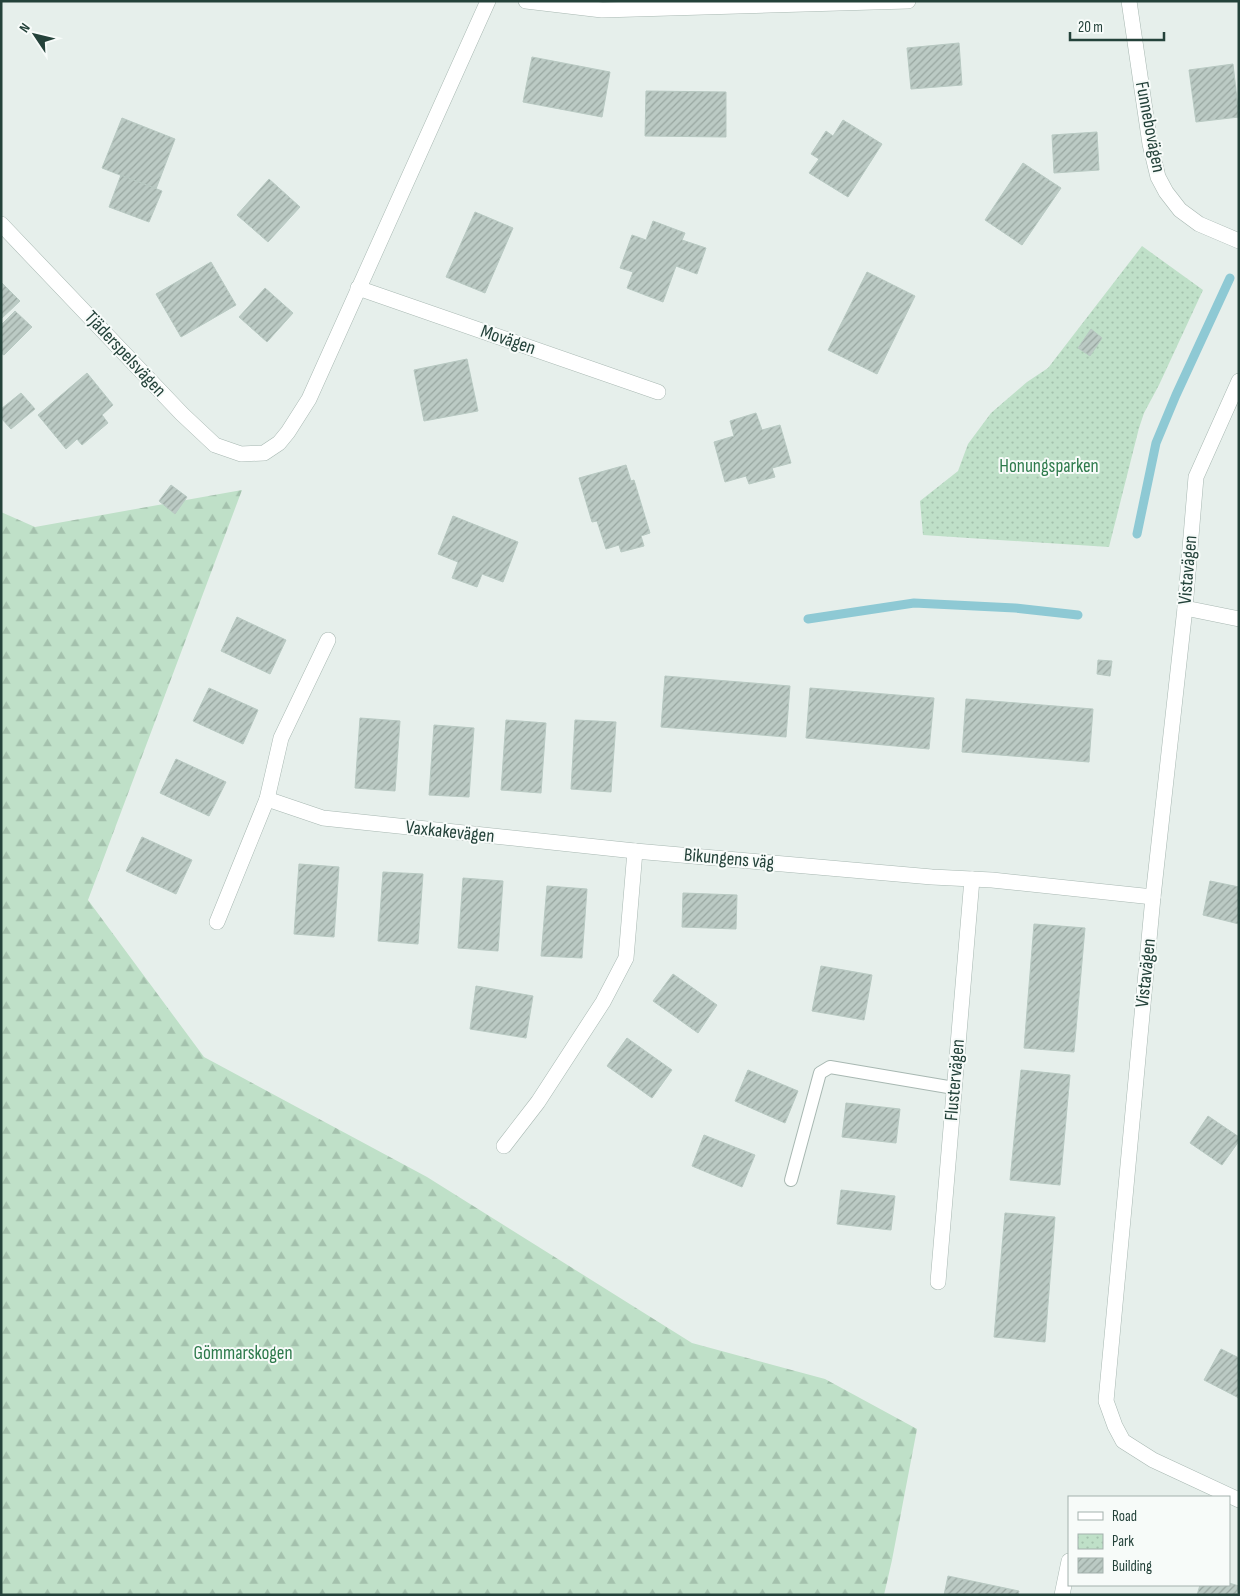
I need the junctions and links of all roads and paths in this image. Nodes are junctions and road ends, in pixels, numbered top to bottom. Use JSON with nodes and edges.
{"nodes":[{"id":1,"x":488,"y":1,"type":"edge"},
{"id":2,"x":526,"y":1,"type":"edge"},
{"id":3,"x":908,"y":1,"type":"edge"},
{"id":4,"x":1130,"y":1,"type":"edge"},
{"id":5,"x":1,"y":224,"type":"edge"},
{"id":6,"x":1239,"y":241,"type":"edge"},
{"id":7,"x":358,"y":288,"type":"junction"},
{"id":8,"x":1239,"y":381,"type":"edge"},
{"id":9,"x":658,"y":392,"type":"dead end"},
{"id":10,"x":1185,"y":608,"type":"junction"},
{"id":11,"x":1239,"y":618,"type":"edge"},
{"id":12,"x":328,"y":640,"type":"dead end"},
{"id":13,"x":267,"y":799,"type":"junction"},
{"id":14,"x":635,"y":851,"type":"junction"},
{"id":15,"x":972,"y":879,"type":"junction"},
{"id":16,"x":1153,"y":897,"type":"junction"},
{"id":17,"x":216,"y":922,"type":"dead end"},
{"id":18,"x":954,"y":1088,"type":"junction"},
{"id":19,"x":504,"y":1146,"type":"dead end"},
{"id":20,"x":791,"y":1180,"type":"dead end"},
{"id":21,"x":938,"y":1282,"type":"dead end"},
{"id":22,"x":1239,"y":1500,"type":"edge"},
{"id":23,"x":1068,"y":1566,"type":"edge"},
{"id":24,"x":1062,"y":1595,"type":"edge"}],
"edges":[{"from":1,"to":7,"type":"street"},
{"from":2,"to":3,"type":"street"},
{"from":4,"to":6,"type":"street","name":"Funnebovägen"},
{"from":5,"to":7,"type":"street","name":"Tjäderspelsvägen"},
{"from":7,"to":9,"type":"street","name":"Movägen"},
{"from":8,"to":10,"type":"street","name":"Vistavägen"},
{"from":10,"to":11,"type":"street"},
{"from":10,"to":16,"type":"street","name":"Vistavägen"},
{"from":12,"to":13,"type":"street"},
{"from":13,"to":14,"type":"street","name":"Vaxkakevägen"},
{"from":13,"to":17,"type":"street"},
{"from":14,"to":15,"type":"street","name":"Bikungens väg"},
{"from":14,"to":19,"type":"street"},
{"from":15,"to":16,"type":"street","name":"Bikungens väg"},
{"from":15,"to":18,"type":"street","name":"Flustervägen"},
{"from":16,"to":22,"type":"street","name":"Vistavägen"},
{"from":18,"to":20,"type":"lane"},
{"from":18,"to":21,"type":"street","name":"Flustervägen"},
{"from":23,"to":24,"type":"street"}]}
